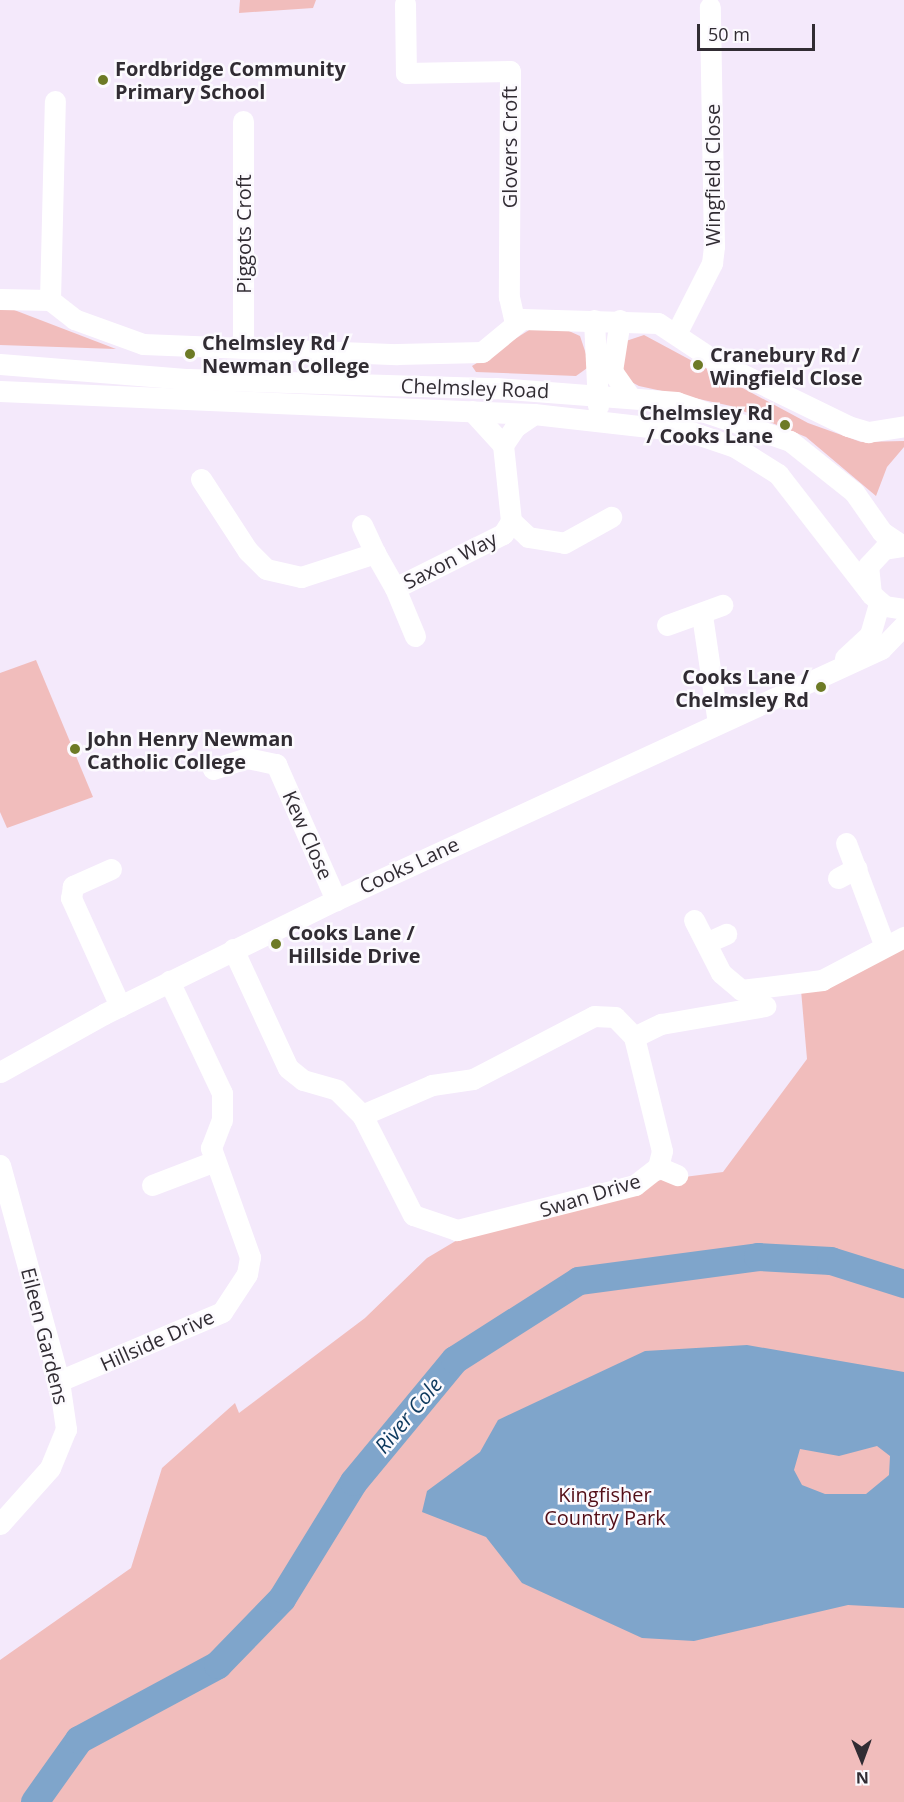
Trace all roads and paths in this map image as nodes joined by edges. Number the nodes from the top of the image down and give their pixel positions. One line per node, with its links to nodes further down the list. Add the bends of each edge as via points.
1 (405, 4): 9 (street, Glovers Croft, via 406,73 510,71 509,297)
2 (710, 7): 10 (street, Wingfield Close, via 714,246 712,263)
3 (55, 101): 6 (street)
4 (243, 121): 11 (street, Piggots Croft)
5 (0, 299): 6 (street)
6 (50, 300): 11 (street, via 74,319 143,344)
7 (594, 320): 8 (street); 9 (street); 14 (street)
8 (620, 320): 10 (street, via 658,322); 15 (street, via 612,371)
9 (514, 322): 11 (street, via 492,346 466,355)
10 (676, 334): 18 (street, via 717,362 848,426 868,432)
11 (243, 347)
12 (0, 364): 14 (street, Chelmsley Road, via 189,379)
13 (0, 391): 16 (street, Chelmsley Road)
14 (596, 394): 15 (street, Chelmsley Road); 19 (street, via 602,412 664,421)
15 (629, 395): 25 (street, Chelmsley Road, via 724,414 790,441 828,467 854,492 882,532)
16 (472, 411): 17 (street, Chelmsley Road); 20 (street)
17 (534, 414): 19 (street, Chelmsley Road); 20 (street, via 515,426)
18 (904, 426)
19 (673, 429): 28 (street, Chelmsley Road, via 735,447 778,474)
20 (503, 445): 23 (street, Saxon Way)
21 (201, 479): 26 (street, via 248,551 266,569 301,577)
22 (611, 517): 23 (street, Saxon Way, via 564,543 528,537)
23 (511, 521): 27 (street, Saxon Way, via 503,534)
24 (362, 525): 26 (street, Saxon Way)
25 (902, 546): 28 (street, Cooks Lane, via 880,551 868,566)
26 (375, 553): 27 (street, Saxon Way)
27 (395, 588): 34 (street)
28 (875, 598): 30 (street); 35 (street, Cooks Lane, via 870,635)
29 (722, 605): 31 (street)
30 (904, 609)
31 (702, 615): 32 (street); 36 (street)
32 (667, 625)
33 (904, 625): 35 (street, Cooks Lane, via 881,649)
34 (415, 636)
35 (826, 673): 36 (street, Cooks Lane)
36 (718, 723): 42 (street, Cooks Lane)
37 (213, 769): 42 (street, Kew Close, via 247,758 276,764)
38 (846, 843): 39 (street)
39 (857, 868): 41 (street); 45 (street)
40 (111, 869): 48 (street, via 73,886 71,898)
41 (838, 878)
42 (336, 900): 46 (street, Cooks Lane)
43 (694, 920): 45 (street, via 717,938 733,987 764,991 780,983 822,980)
44 (904, 938): 45 (street)
45 (884, 944)
46 (233, 949): 47 (street, Cooks Lane); 52 (street, Swan Drive, via 288,1068 303,1080 338,1090)
47 (169, 981): 48 (street, Cooks Lane); 53 (street, Hillside Drive, via 222,1093 222,1120 211,1148)
48 (120, 1006): 51 (street, Cooks Lane)
49 (765, 1006): 50 (street, via 661,1024)
50 (634, 1037): 52 (street, via 615,1017 594,1016 484,1074 432,1086); 52 (street, Swan Drive, via 662,1136 667,1171 634,1185 457,1230 412,1215)
51 (0, 1072)
52 (362, 1115)
53 (214, 1161): 55 (street); 56 (street, Hillside Drive, via 250,1257 236,1297 222,1312)
54 (0, 1165): 56 (street, Eileen Gardens)
55 (152, 1185)
56 (59, 1381): 57 (street, Eileen Gardens, via 66,1429 60,1450)
57 (0, 1523)

